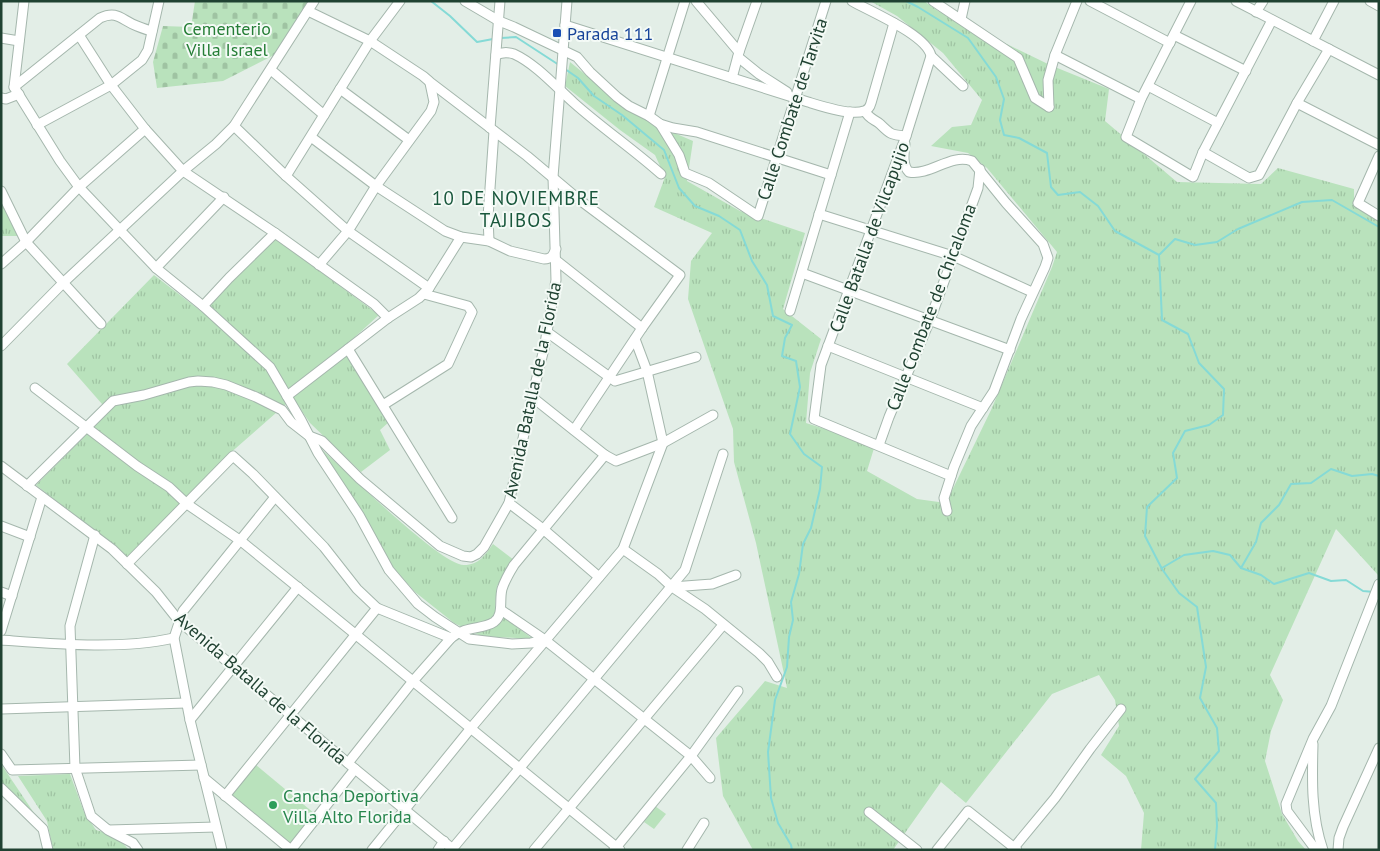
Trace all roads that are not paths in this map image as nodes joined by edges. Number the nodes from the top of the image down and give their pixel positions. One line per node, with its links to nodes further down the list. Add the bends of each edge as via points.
1 (24, 1): 35 (street)
2 (159, 1): 30 (street)
3 (314, 1): 23 (street)
4 (400, 1): 34 (street)
5 (465, 1): 27 (street)
6 (500, 1): 27 (street)
7 (567, 1): 29 (street, Avenida Batalla de la Florida)
8 (685, 1): 43 (street)
9 (696, 1): 39 (street)
10 (757, 1): 39 (street)
11 (826, 1): 55 (street, Calle Combate de Tarvita)
12 (852, 1): 28 (street)
13 (932, 1): 25 (street)
14 (965, 1): 25 (street)
15 (1077, 1): 41 (street)
16 (1090, 1): 33 (street)
17 (1191, 1): 33 (street)
18 (1236, 1): 24 (street)
19 (1264, 1): 24 (street)
20 (1334, 1): 36 (street)
21 (1370, 1): 22 (street)
22 (1379, 6)
23 (308, 11): 34 (street); 44 (street)
24 (1256, 12): 26 (street)
25 (961, 19): 41 (street, via 1018,58 1035,98 1050,107 1048,80)
26 (1272, 20): 36 (street); 45 (street)
27 (499, 21): 38 (street); 40 (street)
28 (894, 23): 42 (street, via 926,44); 59 (street, via 872,103)
29 (564, 25): 38 (street, Avenida Batalla de la Florida); 43 (street)
30 (152, 31): 31 (street, via 114,14 100,18); 49 (street, via 146,56)
31 (79, 35): 49 (street); 54 (street)
32 (1, 38): 35 (street)
33 (1172, 39): 45 (street); 51 (street)
34 (370, 40): 48 (street); 53 (street)
35 (19, 41): 54 (street)
36 (1313, 41): 37 (street)
37 (1329, 48): 46 (street); 58 (street)
38 (563, 49): 52 (street, Avenida Batalla de la Florida); 62 (street, via 577,57 629,106)
39 (739, 54): 47 (street); 55 (street, via 759,74)
40 (496, 55): 52 (street, via 505,52 515,55); 68 (street)
41 (1055, 55): 57 (street)
42 (931, 56): 50 (street); 69 (street, Calle Batalla de Vilcapujio)
43 (667, 57): 47 (street); 62 (street)
44 (271, 70): 61 (street); 66 (street)
45 (1246, 71): 63 (street)
46 (1379, 75)
47 (732, 78): 55 (street)
48 (430, 82): 68 (street); 71 (street, via 434,102 431,111)
49 (112, 85): 65 (street); 67 (street)
50 (963, 86)
51 (1148, 86): 57 (street); 63 (street)
52 (560, 88): 78 (street); 81 (street, Avenida Batalla de la Florida)
53 (340, 89): 61 (street); 71 (street)
54 (16, 90): 56 (street, via 6,99); 65 (street)
55 (795, 97): 60 (street); 75 (street, Calle Combate de Tarvita)
56 (1, 98)
57 (1141, 99): 73 (street, via 1126,137 1193,177)
58 (1297, 103): 72 (street); 73 (street, via 1259,175 1249,178)
59 (865, 111): 60 (street); 69 (street, via 889,133)
60 (850, 112): 79 (street)
61 (324, 115): 70 (street)
62 (648, 116): 64 (street)
63 (1218, 123): 73 (street)
64 (660, 124): 75 (street, via 697,132); 75 (street, Calle Combate de Tarvita, via 679,155 685,173 709,183 758,216)
65 (37, 125): 83 (street)
66 (234, 126): 77 (street); 80 (street)
67 (145, 129): 77 (street); 83 (street)
68 (492, 130): 81 (street); 93 (street)
69 (906, 136): 76 (street, via 904,162 909,172 960,159 972,161); 88 (street, Calle Batalla de Vilcapujio)
70 (310, 137): 80 (street); 82 (street)
71 (409, 140): 82 (street)
72 (1379, 146)
73 (1203, 152)
74 (1379, 156): 87 (street, via 1358,203)
75 (776, 158): 79 (street)
76 (980, 169): 96 (street, Calle Combate de Chicaloma, via 978,188); 105 (street, via 1046,251 1045,267)
77 (183, 171): 85 (street); 89 (street)
78 (661, 174)
79 (831, 174): 86 (street)
80 (286, 176): 90 (street)
81 (553, 177): 95 (street, Avenida Batalla de la Florida); 111 (street, via 680,275)
82 (376, 186): 90 (street); 92 (street, via 445,231)
83 (79, 187): 89 (street); 94 (street)
84 (1, 191): 94 (street)
85 (224, 197): 91 (street); 100 (street)
86 (820, 214): 88 (street); 101 (street)
87 (1379, 216)
88 (872, 230): 96 (street); 103 (street, Calle Batalla de Vilcapujio)
89 (120, 231): 100 (street); 102 (street)
90 (348, 231): 99 (street); 104 (street)
91 (275, 233): 99 (street); 106 (street)
92 (461, 237): 93 (street); 104 (street)
93 (489, 241): 95 (street, via 510,251 544,259 553,256)
94 (26, 242): 98 (street); 102 (street)
95 (556, 249): 97 (street, Avenida Batalla de la Florida)
96 (953, 256): 105 (street); 109 (street, Calle Combate de Chicaloma)
97 (557, 262): 111 (street); 112 (street, Avenida Batalla de la Florida)
98 (1, 264)
99 (319, 265): 108 (street, via 374,304)
100 (156, 268): 106 (street)
101 (802, 273): 103 (street); 107 (street)
102 (64, 282): 110 (street); 114 (street)
103 (849, 290): 109 (street); 115 (street, Calle Batalla de Vilcapujio)
104 (426, 291): 108 (street); 125 (street, via 468,306 472,312 448,364)
105 (1032, 292): 117 (street)
106 (203, 306): 123 (street, via 270,367)
107 (790, 311)
108 (388, 318): 116 (street)
109 (930, 320): 117 (street); 120 (street, Calle Combate de Chicaloma)
110 (101, 324)
111 (642, 328): 113 (street)
112 (547, 332): 121 (street); 124 (street, Avenida Batalla de la Florida)
113 (635, 339): 119 (street); 121 (street)
114 (1, 346)
115 (828, 346): 120 (street); 132 (street, Calle Batalla de Vilcapujio, via 821,365 814,419)
116 (348, 349): 123 (street); 125 (street)
117 (1010, 350): 126 (street, via 994,391)
118 (696, 357): 119 (street)
119 (648, 371): 121 (street, via 615,381); 131 (street)
120 (905, 377): 126 (street); 132 (street, Calle Combate de Chicaloma)
121 (610, 378): 129 (street)
122 (35, 388): 128 (street)
123 (287, 396): 130 (street)
124 (532, 397): 129 (street); 140 (street, Avenida Batalla de la Florida)
125 (383, 405): 143 (street)
126 (983, 408): 136 (street)
127 (714, 414): 131 (street)
128 (87, 427): 130 (street, Avenida Batalla de la Florida, via 113,401 198,381 226,385 274,405); 137 (street); 141 (street)
129 (574, 430): 134 (street)
130 (309, 436): 140 (street, Avenida Batalla de la Florida, via 322,441 360,479 440,546 463,556 471,557 484,547); 164 (street, via 389,570 418,604)
131 (662, 443): 134 (street, via 616,461); 149 (street)
132 (879, 445): 136 (street)
133 (723, 454): 155 (street, via 685,570)
134 (605, 455): 145 (street)
135 (1, 466): 137 (street, Avenida Batalla de la Florida)
136 (951, 476): 142 (street, via 944,498)
137 (27, 486): 138 (street, Avenida Batalla de la Florida)
138 (42, 497): 146 (street, Avenida Batalla de la Florida); 147 (street)
139 (275, 497): 141 (street, via 233,456); 148 (street); 158 (street)
140 (509, 503): 145 (street)
141 (187, 504): 148 (street); 150 (street)
142 (947, 511)
143 (452, 518)
144 (1, 526): 147 (street)
145 (544, 528): 152 (street); 159 (street, via 506,578)
146 (95, 534): 150 (street, Avenida Batalla de la Florida); 168 (street, via 70,626)
147 (30, 537): 157 (street)
148 (241, 541): 154 (street); 160 (street, via 183,611)
149 (623, 549): 152 (street); 155 (street)
150 (127, 564): 160 (street, Avenida Batalla de la Florida, via 156,592)
151 (736, 576): 155 (street, via 712,584)
152 (599, 577): 167 (street)
153 (1379, 584): 182 (street, via 1331,706)
154 (298, 587): 163 (street); 169 (street)
155 (672, 587): 161 (street); 171 (street)
156 (1, 592): 157 (street)
157 (12, 596): 162 (street)
158 (377, 608): 163 (street); 164 (street)
159 (501, 610): 164 (street, via 496,621); 167 (street)
160 (179, 621): 165 (street); 169 (street, Avenida Batalla de la Florida)
161 (723, 624): 170 (street, via 759,653); 179 (street)
162 (1, 631)
163 (356, 634): 172 (street); 178 (street)
164 (454, 635): 167 (street, via 469,640 512,644); 172 (street)
165 (174, 638): 168 (street, via 159,642); 174 (street)
166 (1, 640): 168 (street)
167 (545, 640): 171 (street); 181 (street)
168 (70, 645): 175 (street)
169 (233, 666): 178 (street, Avenida Batalla de la Florida); 180 (street)
170 (777, 677)
171 (594, 679): 179 (street); 189 (street)
172 (413, 681): 181 (street); 187 (street)
173 (738, 691): 185 (street)
174 (186, 703): 175 (street); 180 (street)
175 (72, 707): 176 (street); 188 (street)
176 (1, 709)
177 (1121, 709): 204 (street, via 1110,716 1055,798)
178 (290, 714): 187 (street, Avenida Batalla de la Florida); 193 (street)
179 (642, 719): 185 (street); 194 (street)
180 (190, 720): 186 (street)
181 (471, 728): 189 (street); 195 (street)
182 (1313, 739): 215 (street, via 1286,804 1287,811); 216 (street, via 1314,812)
183 (1379, 748): 217 (street, via 1343,827)
184 (1, 754): 188 (street, via 12,770)
185 (691, 756): 191 (street); 203 (street)
186 (201, 765): 188 (street); 190 (street)
187 (351, 766): 195 (street, Avenida Batalla de la Florida); 200 (street, via 291,850)
188 (75, 768): 199 (street, via 91,816)
189 (520, 768): 194 (street); 202 (street)
190 (204, 778): 193 (street); 198 (street)
191 (710, 778)
192 (1, 788): 205 (street, via 43,829)
193 (225, 796): 200 (street)
194 (569, 808): 203 (street); 211 (street)
195 (405, 810): 201 (street, Avenida Batalla de la Florida); 209 (street)
196 (869, 812): 213 (street)
197 (704, 823): 212 (street)
198 (216, 827): 199 (street); 207 (street)
199 (108, 830): 206 (street, via 133,843)
200 (282, 842): 208 (street)
201 (444, 842): 202 (street, Avenida Batalla de la Florida); 210 (street)
202 (453, 849)
203 (617, 849)
204 (1015, 849): 214 (street, via 968,811)
205 (48, 850)
206 (138, 850)
207 (222, 850)
208 (275, 850)
209 (372, 850)
210 (438, 850)
211 (534, 850)
212 (687, 850)
213 (917, 850)
214 (937, 850)
215 (1316, 850)
216 (1323, 850)
217 (1338, 850)

